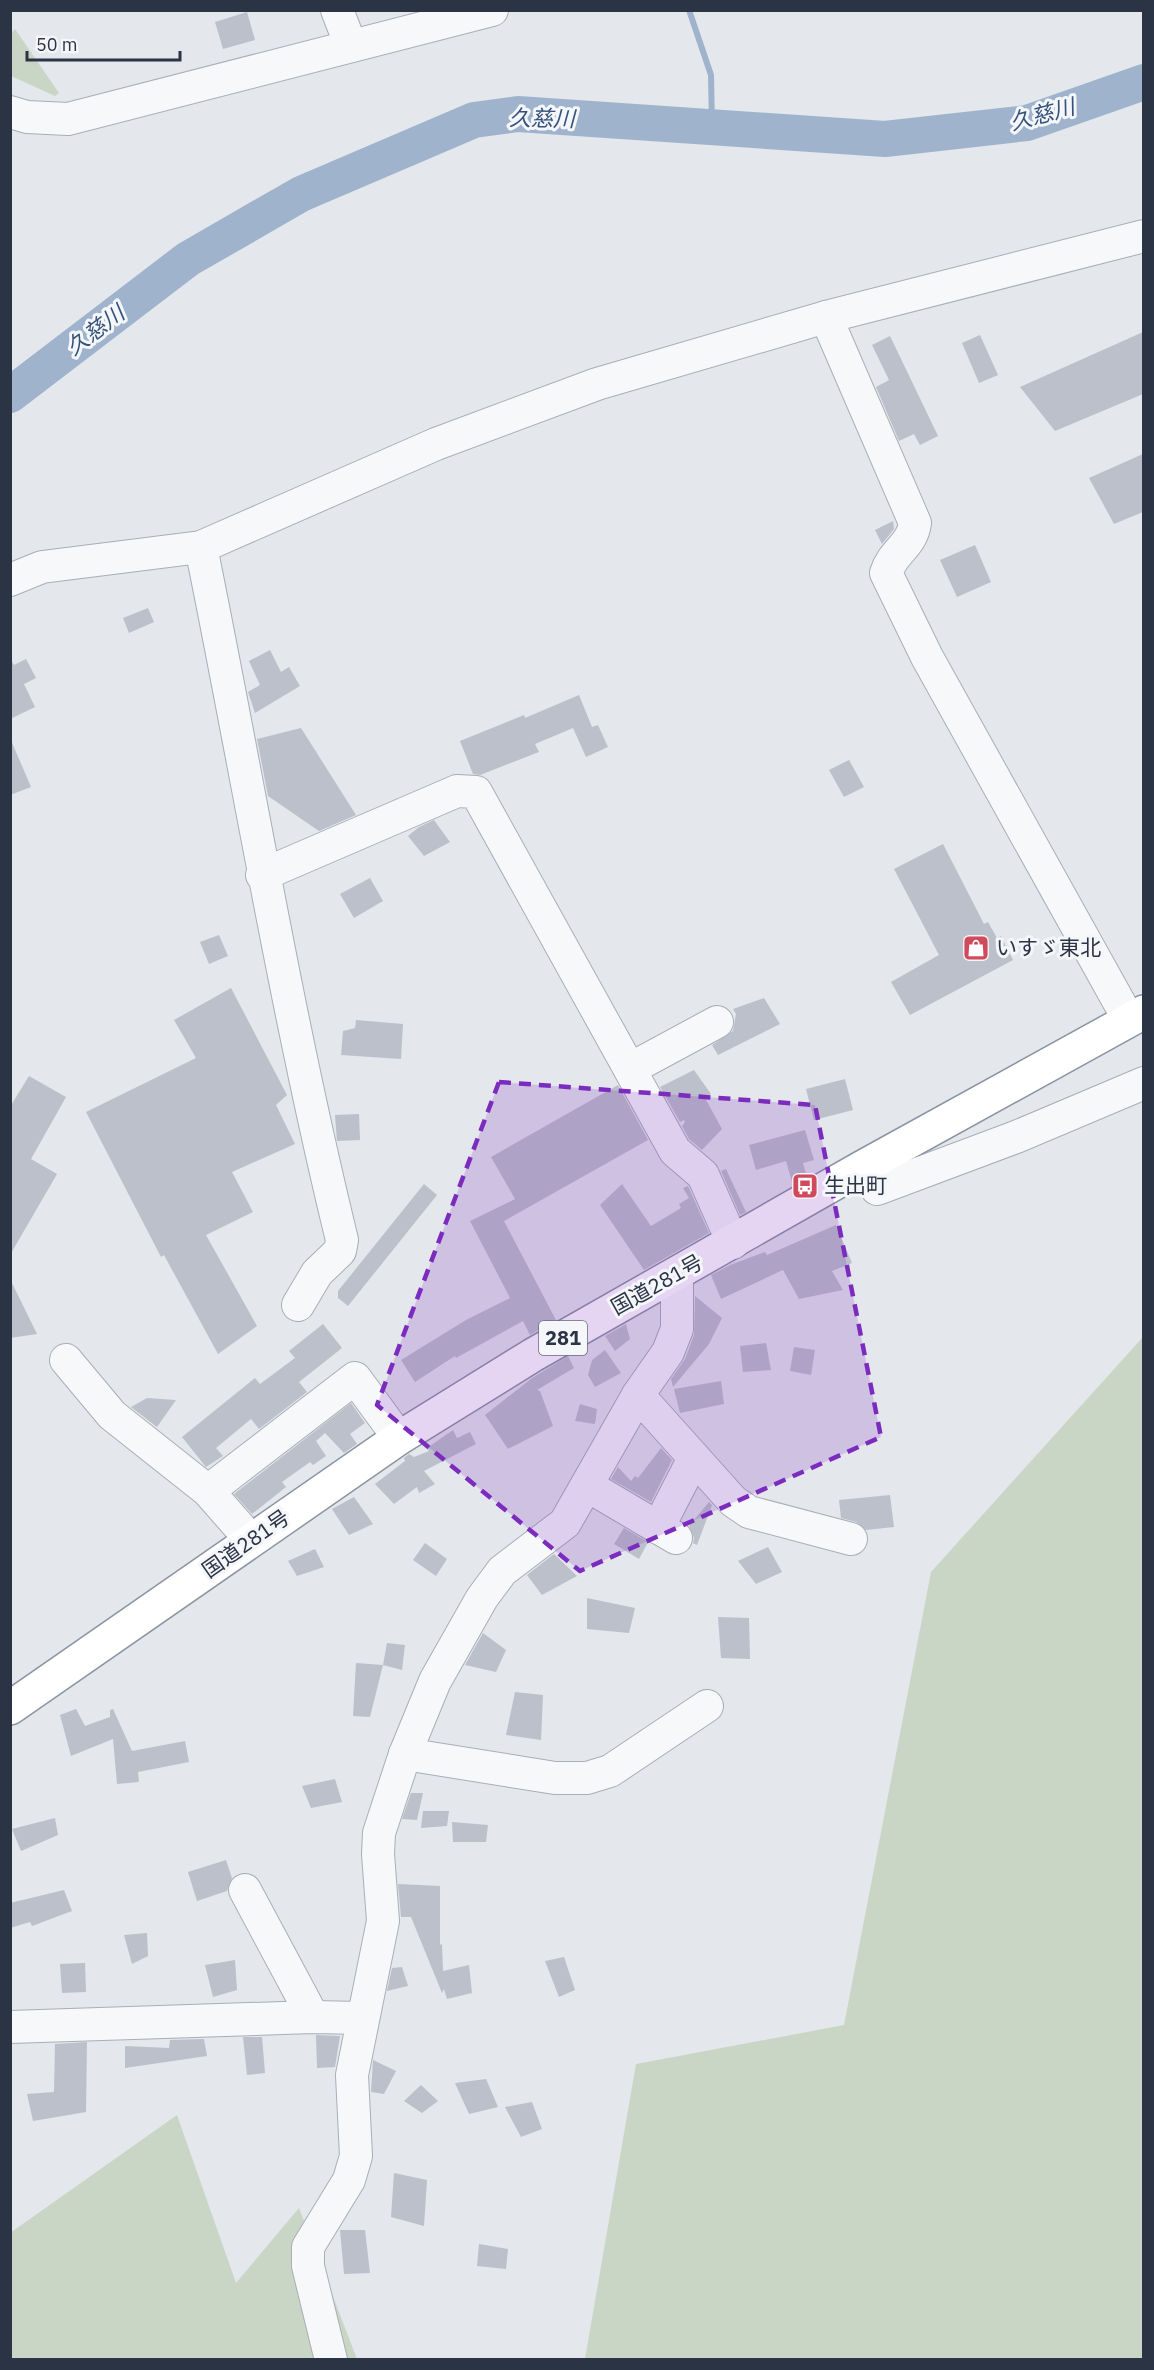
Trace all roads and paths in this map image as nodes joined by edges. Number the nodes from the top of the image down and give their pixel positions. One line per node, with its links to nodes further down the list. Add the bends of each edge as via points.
1 (337, 10): 3 (street)
2 (492, 10): 3 (street)
3 (351, 46): 4 (street, via 68,119)
4 (10, 112)
5 (1143, 236): 6 (street)
6 (826, 317): 7 (street, via 629,374 523,411 425,449); 10 (street, via 915,523 914,536 890,562 886,573 930,662)
7 (201, 547): 8 (street, via 42,567); 9 (street, via 238,726)
8 (10, 580)
9 (262, 875): 12 (street, via 457,791 476,792); 17 (street, via 342,1240 340,1251 317,1273)
10 (1136, 1016): 14 (highway, 国道281号 / 281)
11 (717, 1022): 12 (street)
12 (630, 1069): 15 (street, via 679,1154 703,1176)
13 (1143, 1083): 14 (street, via 1016,1137 877,1189)
14 (863, 1167): 15 (highway, 国道281号 / 281)
15 (733, 1243): 16 (highway, 国道281号 / 281)
16 (677, 1274): 19 (street, via 677,1329 668,1352); 20 (highway, 国道281号 / 281, via 533,1355)
17 (298, 1305)
18 (66, 1360): 23 (street, via 112,1415)
19 (638, 1395): 21 (street); 22 (street)
20 (399, 1438): 23 (street, via 355,1378); 25 (highway, 国道281号 / 281)
21 (694, 1458): 22 (street, via 667,1533); 24 (street, via 733,1501 749,1512)
22 (588, 1486): 28 (street, via 565,1523 502,1571 482,1598 435,1681)
23 (208, 1491): 25 (street)
24 (851, 1539)
25 (251, 1540): 27 (highway, 国道281号 / 281)
26 (707, 1706): 28 (street, via 610,1771 587,1778 555,1778)
27 (10, 1708)
28 (405, 1754): 31 (street, via 379,1833 383,1921)
29 (245, 1890): 30 (street)
30 (313, 2017): 31 (street); 32 (street)
31 (361, 2018): 33 (street, via 352,2075 356,2156 349,2180 308,2247 308,2266)
32 (10, 2027)
33 (331, 2360)

